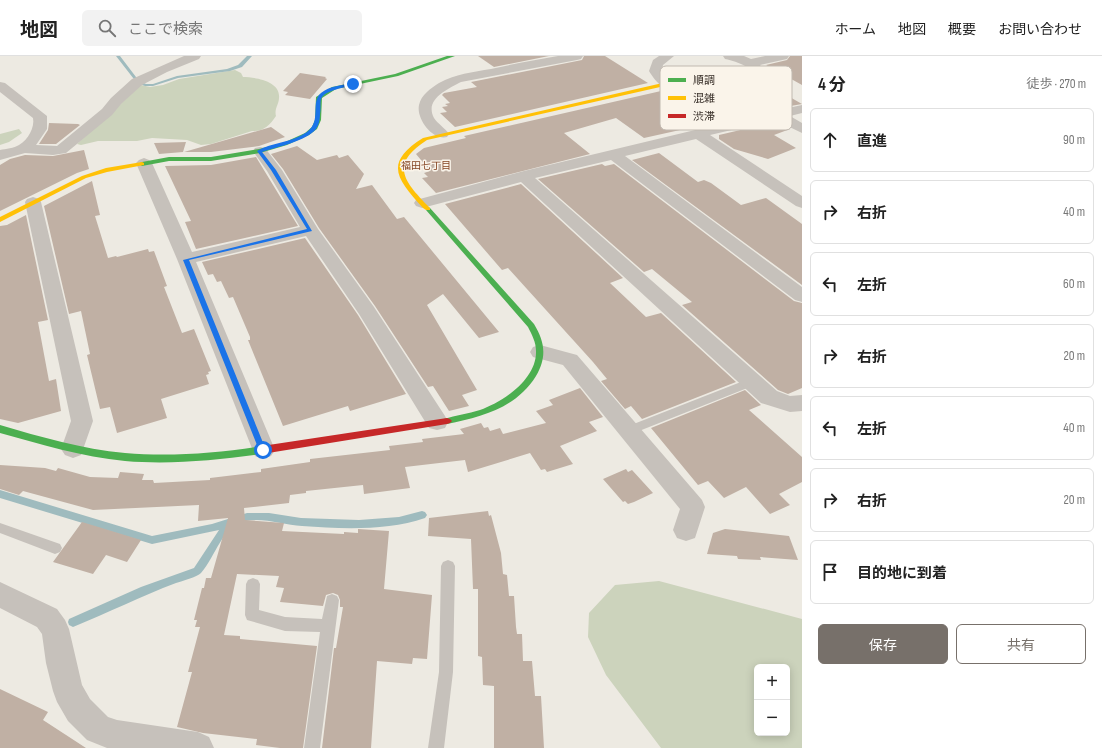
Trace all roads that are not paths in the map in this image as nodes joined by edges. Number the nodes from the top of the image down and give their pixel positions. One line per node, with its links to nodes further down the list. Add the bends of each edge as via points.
1 (196, 56): 19 (street, via 136,82 107,112 61,150)
2 (452, 56): 20 (street, via 396,75 334,88 319,98 315,128 300,137)
3 (577, 56): 17 (street, via 457,79 440,86 429,97 425,109 428,118)
4 (668, 56): 9 (street, via 657,63 655,71)
5 (729, 56): 7 (street)
6 (784, 56): 7 (street)
7 (750, 63): 8 (street)
8 (754, 66)
9 (660, 76)
10 (0, 86): 19 (street, via 40,116 42,123 39,130)
11 (660, 86): 17 (street)
12 (802, 109): 13 (street)
13 (792, 112)
14 (792, 123): 15 (street)
15 (802, 129)
16 (715, 130): 18 (street)
17 (442, 134): 26 (street, via 424,138 416,144 405,155 400,167 401,176)
18 (698, 134): 21 (street); 27 (street)
19 (25, 148): 22 (street)
20 (260, 151): 23 (street, via 211,160 169,159); 29 (street)
21 (613, 154): 24 (street); 31 (street)
22 (0, 155)
23 (144, 163): 25 (street, via 84,177); 30 (street)
24 (524, 176): 26 (street); 33 (street)
25 (33, 202): 28 (street); 38 (street, via 82,421)
26 (422, 203): 32 (street, via 531,326)
27 (802, 203)
28 (0, 220)
29 (310, 230): 30 (street); 35 (street, via 367,310)
30 (186, 260): 39 (street)
31 (802, 296)
32 (540, 352): 35 (street, via 530,378 520,392 503,404 484,412); 37 (street, via 570,360)
33 (751, 382): 34 (street, via 769,397 790,404); 37 (lane)
34 (802, 403)
35 (437, 422): 39 (street)
36 (0, 429): 38 (street)
37 (630, 430): 41 (street, via 693,507)
38 (73, 449): 39 (street, via 142,458 211,457)
39 (263, 450)
40 (0, 528): 42 (lane)
41 (686, 530)
42 (55, 548)
43 (448, 566): 50 (lane, via 446,672)
44 (253, 584): 47 (lane, via 252,616 285,624)
45 (0, 594): 48 (street, via 48,618 55,628 60,663 68,691 79,710 98,729 117,736)
46 (332, 600): 47 (lane)
47 (328, 626): 49 (lane)
48 (198, 748)
49 (312, 748)
50 (436, 748)

